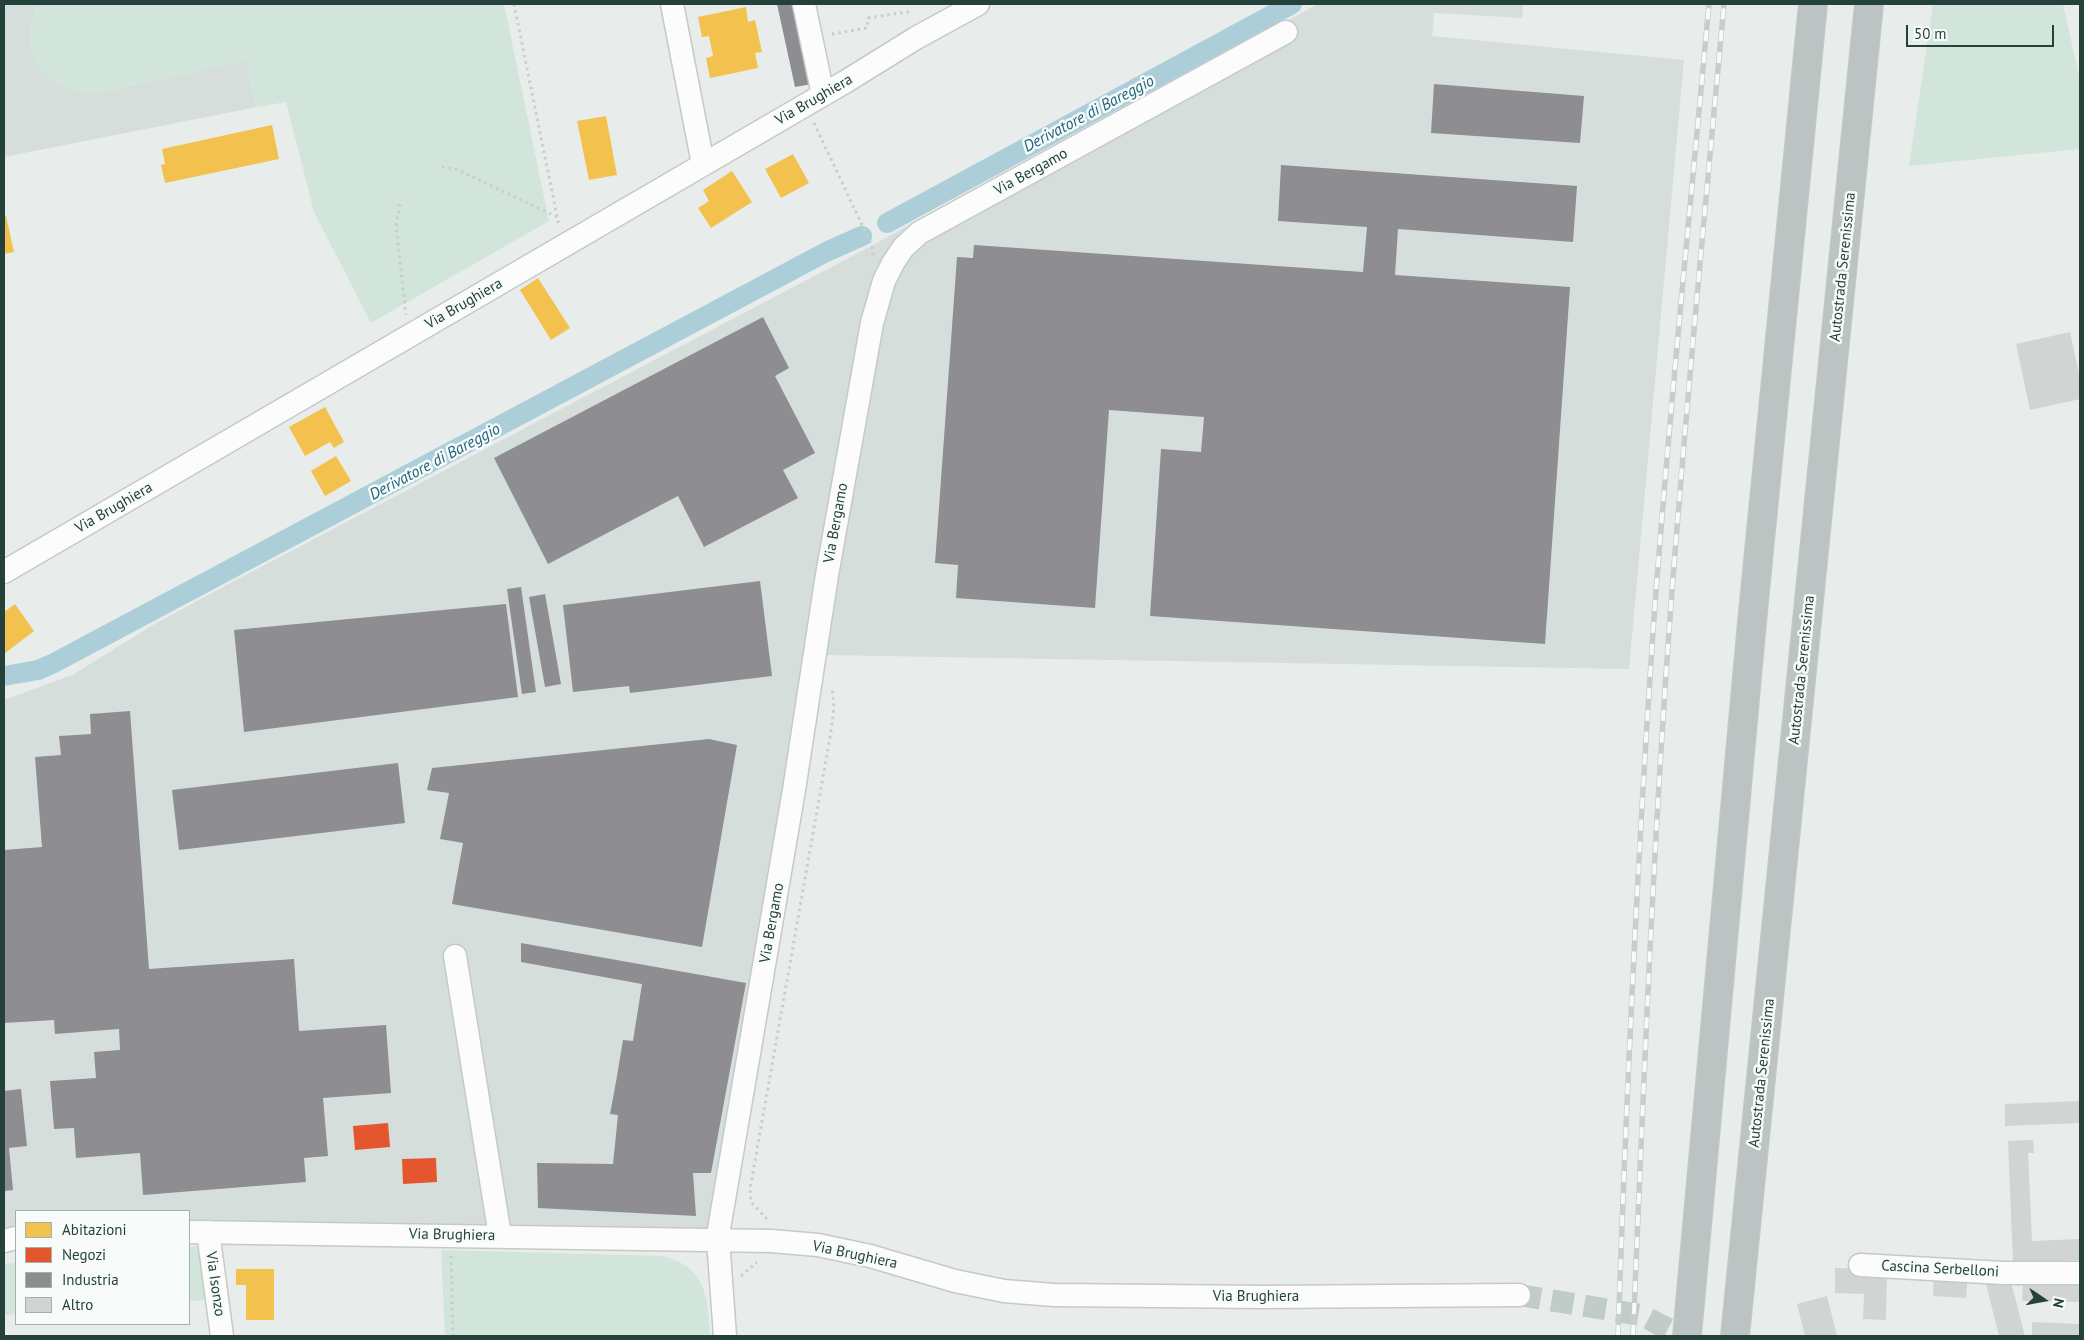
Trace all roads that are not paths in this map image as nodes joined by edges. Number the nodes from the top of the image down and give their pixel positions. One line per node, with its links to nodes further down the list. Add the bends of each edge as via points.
1 (672, 4): 8 (street)
2 (804, 4): 7 (street)
3 (978, 4): 7 (street, Via Brughiera)
4 (1813, 4): 19 (highway, via 1752,622)
5 (1870, 4): 20 (highway, Autostrada Serenissima)
6 (1286, 32): 13 (street, Via Bergamo, via 919,233 903,248 884,281 872,323 827,576)
7 (823, 95): 8 (street, Via Brughiera)
8 (704, 164): 9 (street, Via Brughiera)
9 (4, 572)
10 (454, 956): 12 (street)
11 (198, 1232): 12 (street, Via Brughiera); 17 (street, Via Isonzo)
12 (500, 1236): 13 (street, Via Brughiera)
13 (718, 1239): 16 (street, Via Brughiera, via 818,1245 1004,1291 1054,1295); 18 (street, Via Bergamo)
14 (1860, 1265): 15 (street, Cascina Serbelloni, via 2003,1273)
15 (2080, 1273)
16 (1519, 1295)
17 (222, 1336)
18 (725, 1336)
19 (1687, 1336)
20 (1735, 1336)

